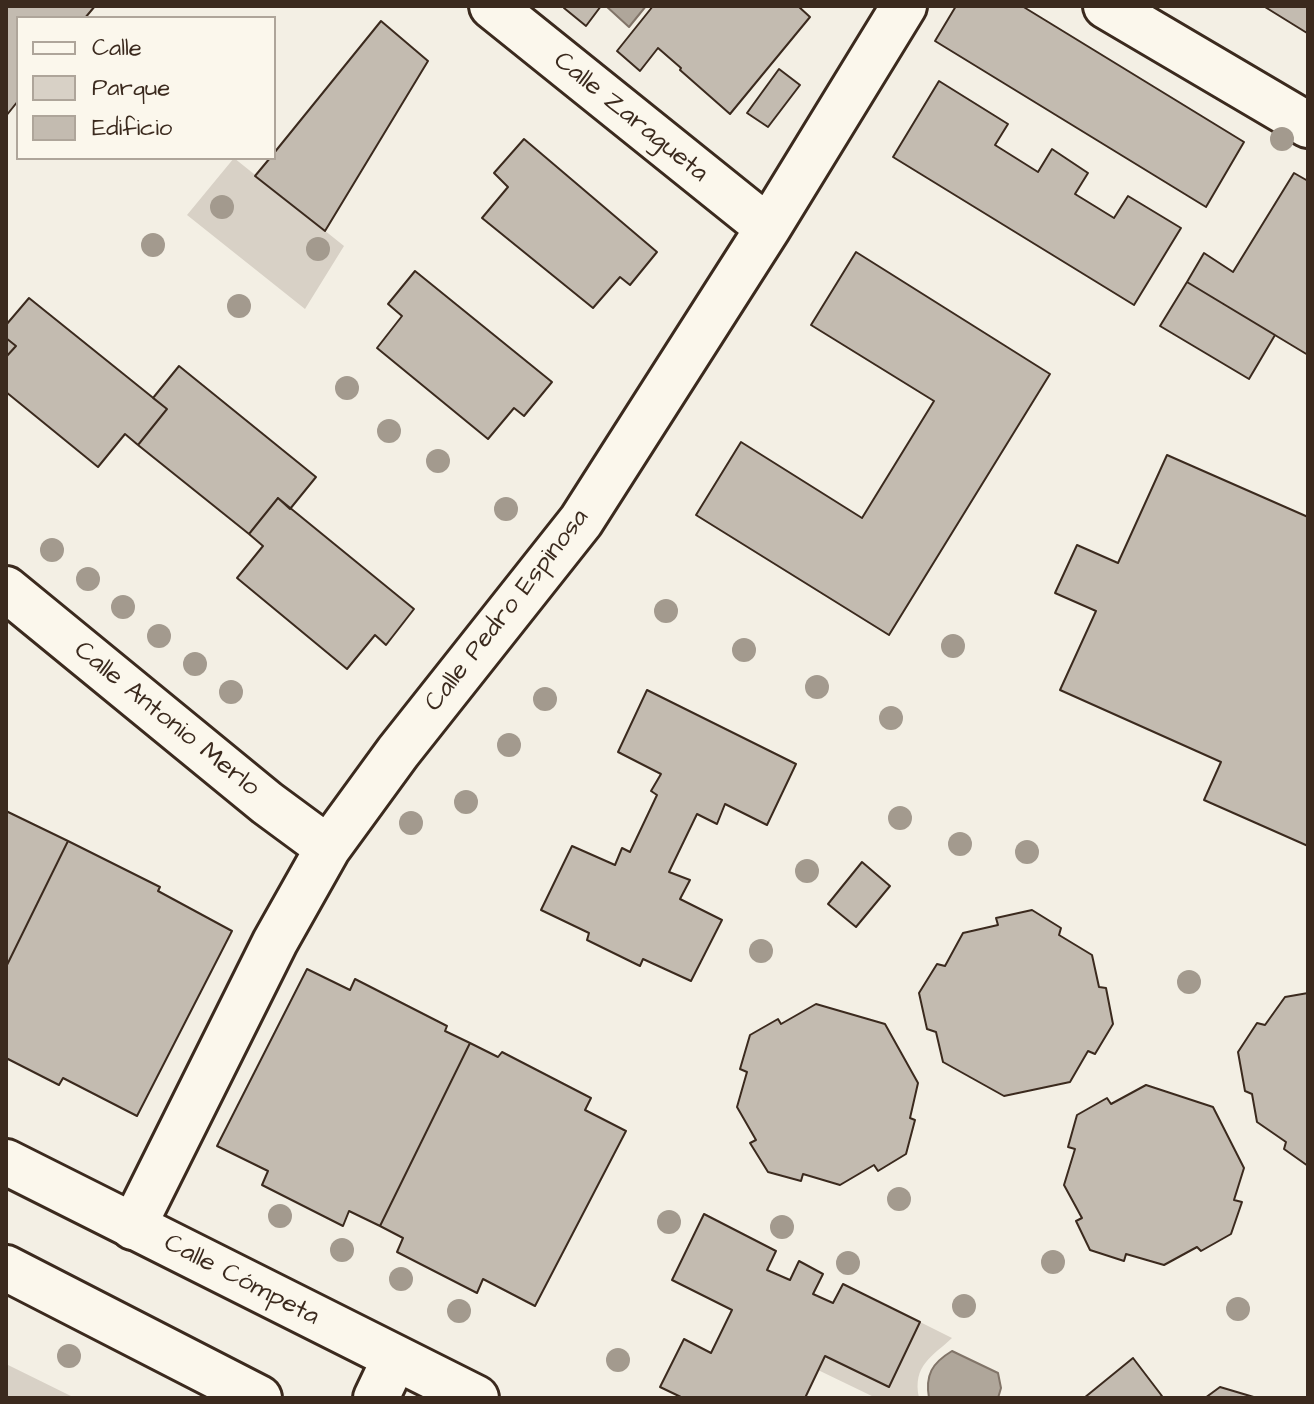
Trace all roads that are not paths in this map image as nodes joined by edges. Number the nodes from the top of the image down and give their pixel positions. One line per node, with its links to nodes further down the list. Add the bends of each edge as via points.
1 (492, 6): 5 (street, Calle Zaragueta)
2 (904, 6): 5 (street, Calle Pedro Espinosa)
3 (1106, 6): 4 (street)
4 (1308, 125)
5 (768, 228): 7 (street, Calle Pedro Espinosa, via 581,521)
6 (6, 589): 7 (street, Calle Antonio Merlo)
7 (328, 848): 9 (street, Calle Pedro Espinosa, via 275,942)
8 (6, 1162): 9 (street, Calle Cómpeta)
9 (133, 1227): 11 (street, Calle Cómpeta)
10 (6, 1268): 12 (street)
11 (395, 1358): 13 (street); 14 (street, Calle Cómpeta)
12 (259, 1398)
13 (376, 1398)
14 (476, 1398)

